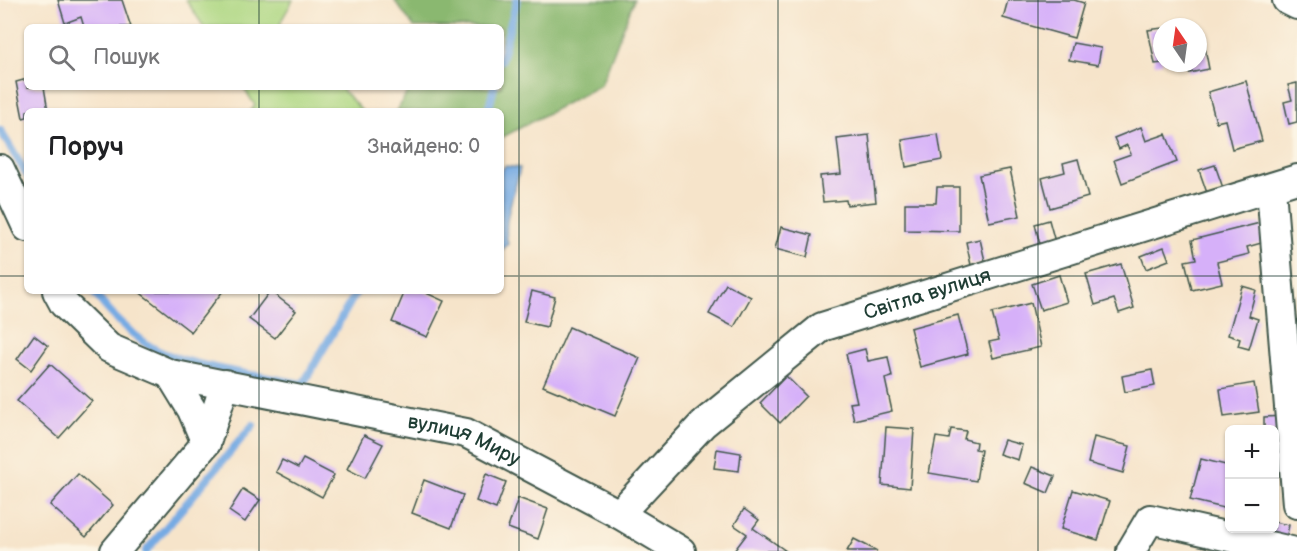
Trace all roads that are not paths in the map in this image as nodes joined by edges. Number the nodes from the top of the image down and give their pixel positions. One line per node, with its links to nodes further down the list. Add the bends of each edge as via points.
1 (1287, 0): 2 (street)
2 (1297, 5)
3 (0, 169): 5 (street)
4 (1284, 184): 10 (street); 11 (street, Світла вулиця, via 822,327 703,424)
5 (24, 221)
6 (59, 294): 7 (street, вулиця Миру, via 109,348)
7 (170, 374): 8 (street, вулиця Миру); 9 (street)
8 (225, 384): 9 (street); 11 (street, вулиця Миру, via 466,433)
9 (206, 443): 12 (street)
10 (1297, 504)
11 (619, 514): 13 (street, вулиця Миру)
12 (115, 551)
13 (681, 551)
14 (1131, 551): 15 (street, via 1150,519)
15 (1291, 551)

